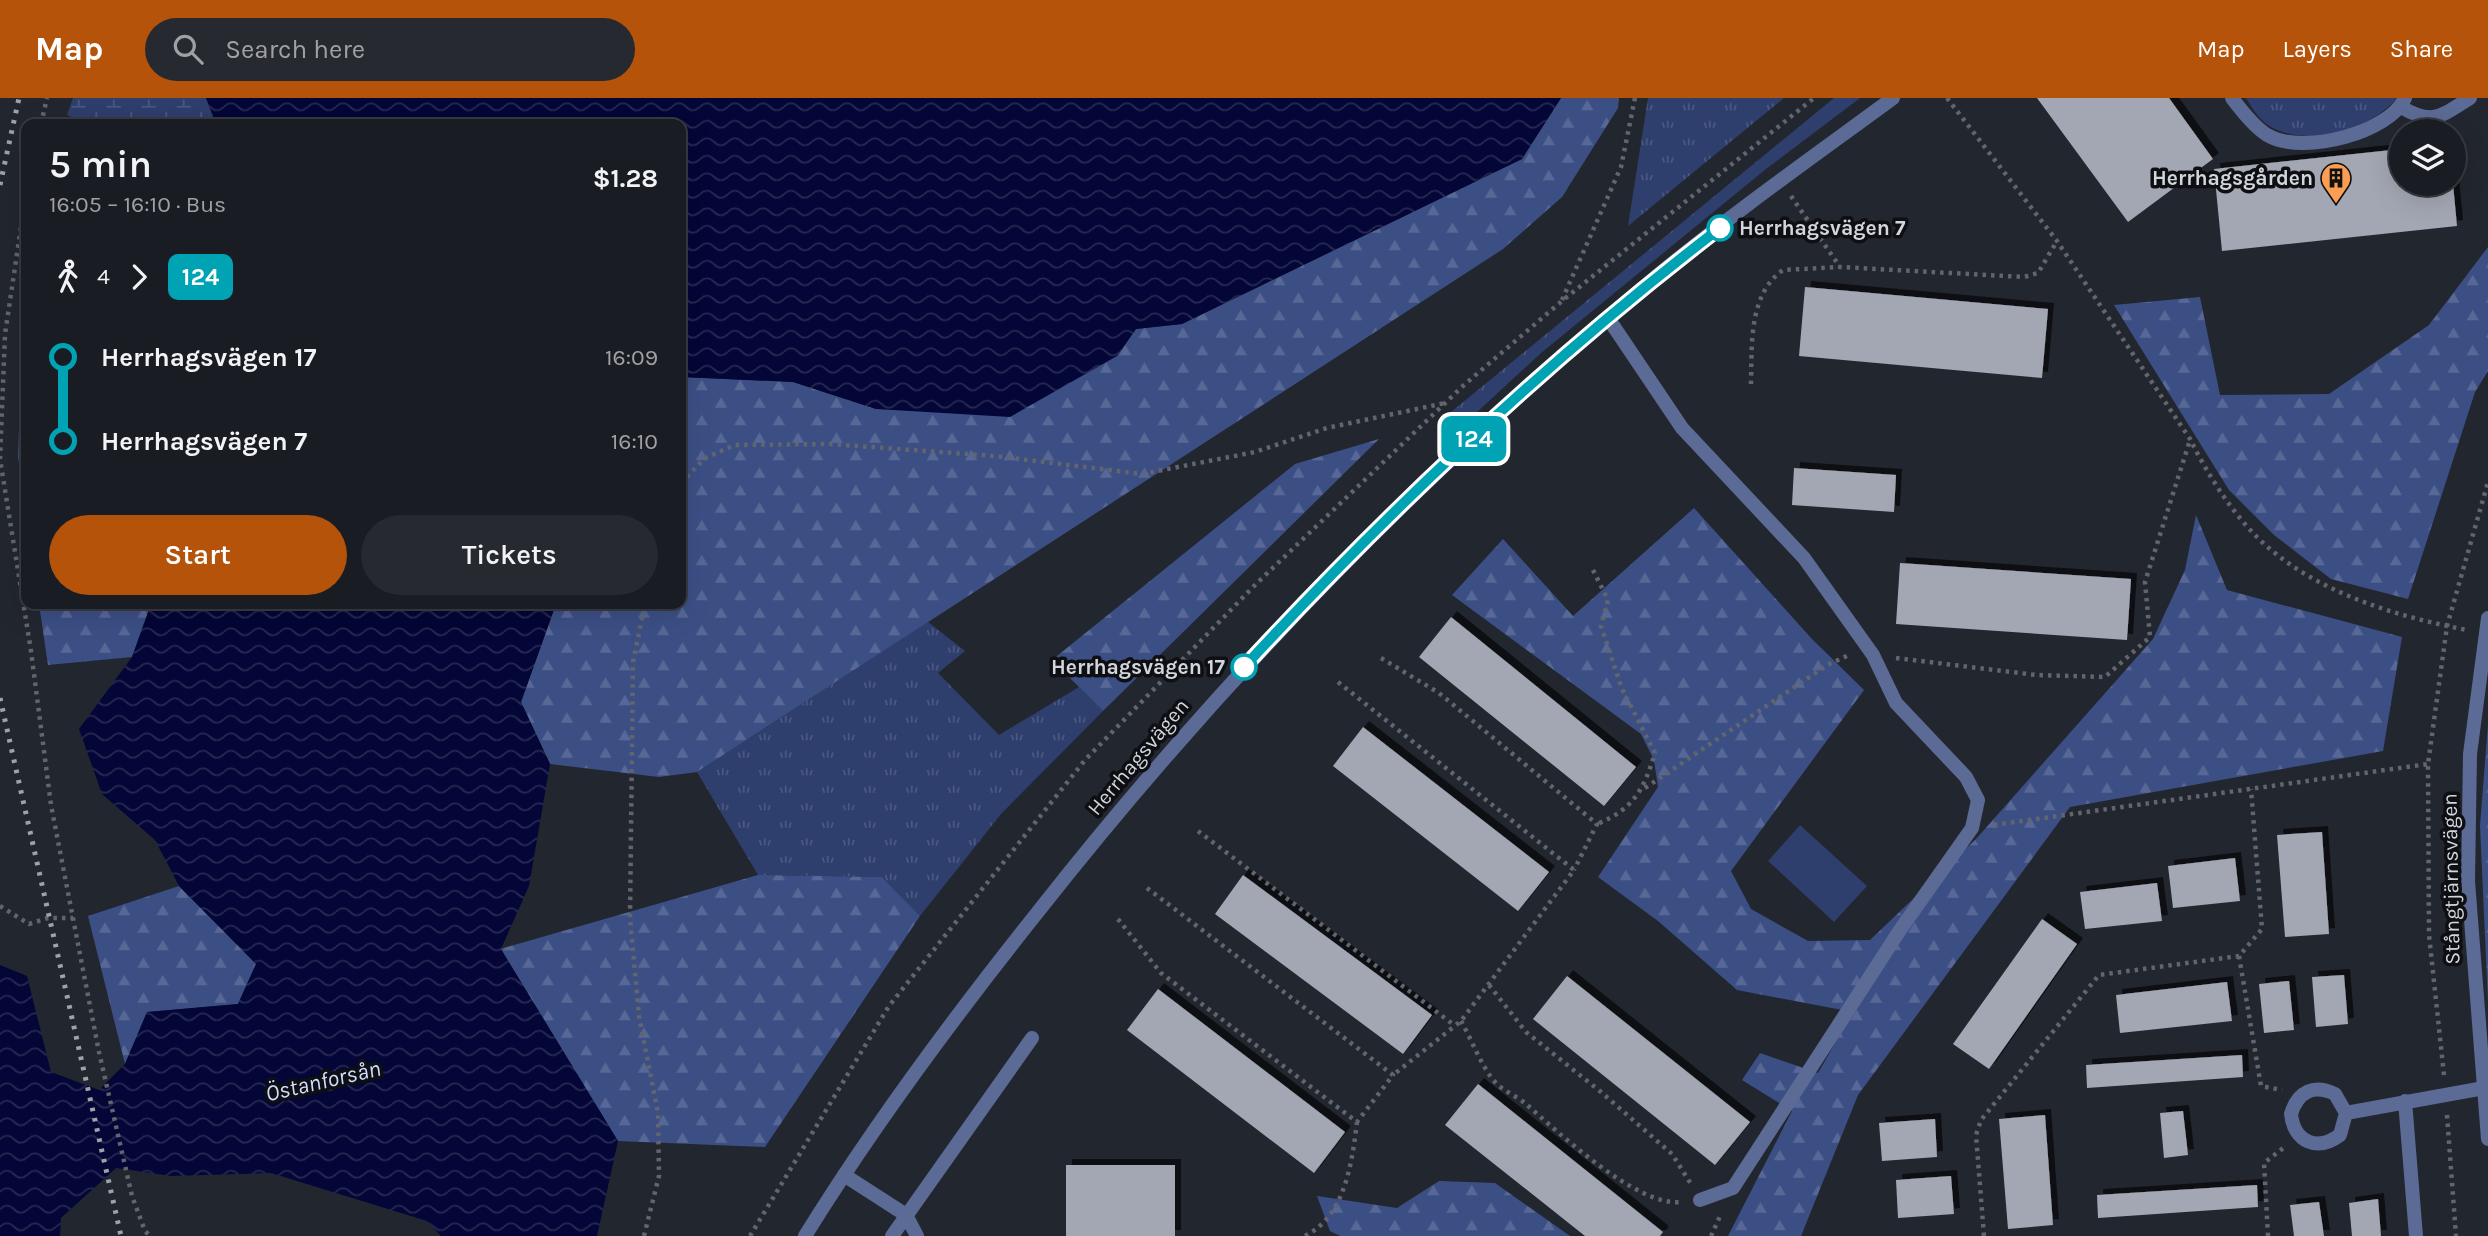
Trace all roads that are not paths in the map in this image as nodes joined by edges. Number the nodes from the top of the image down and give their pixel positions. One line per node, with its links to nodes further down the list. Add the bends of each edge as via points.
1 (1893, 98): 5 (street, Herrhagsvägen)
2 (2232, 98): 4 (street, via 2270,137 2301,144 2367,130)
3 (2470, 98): 4 (street, via 2438,118 2420,118)
4 (2403, 102)
5 (1608, 318): 12 (street, Herrhagsvägen, via 1343,562 1244,667 1089,847 996,964); 13 (street, via 1682,428 1804,558 1873,655 1896,703 1966,777 1978,800 1972,828 1900,930 1733,1188)
6 (2488, 618): 8 (street, Stångtjärnsvägen, via 2470,754 2468,881)
7 (1032, 1038): 14 (street)
8 (2484, 1088): 9 (street); 11 (street, Stångtjärnsvägen)
9 (2405, 1101): 10 (street); 18 (street)
10 (2346, 1113): 10 (street, via 2335,1094 2313,1089 2302,1094 2291,1114 2298,1135 2319,1144 2340,1135)
11 (2488, 1139)
12 (844, 1175): 14 (street); 15 (street, Herrhagsvägen)
13 (1700, 1199)
14 (906, 1215): 16 (street); 17 (street)
15 (805, 1236)
16 (892, 1236)
17 (917, 1236)
18 (2416, 1236)

